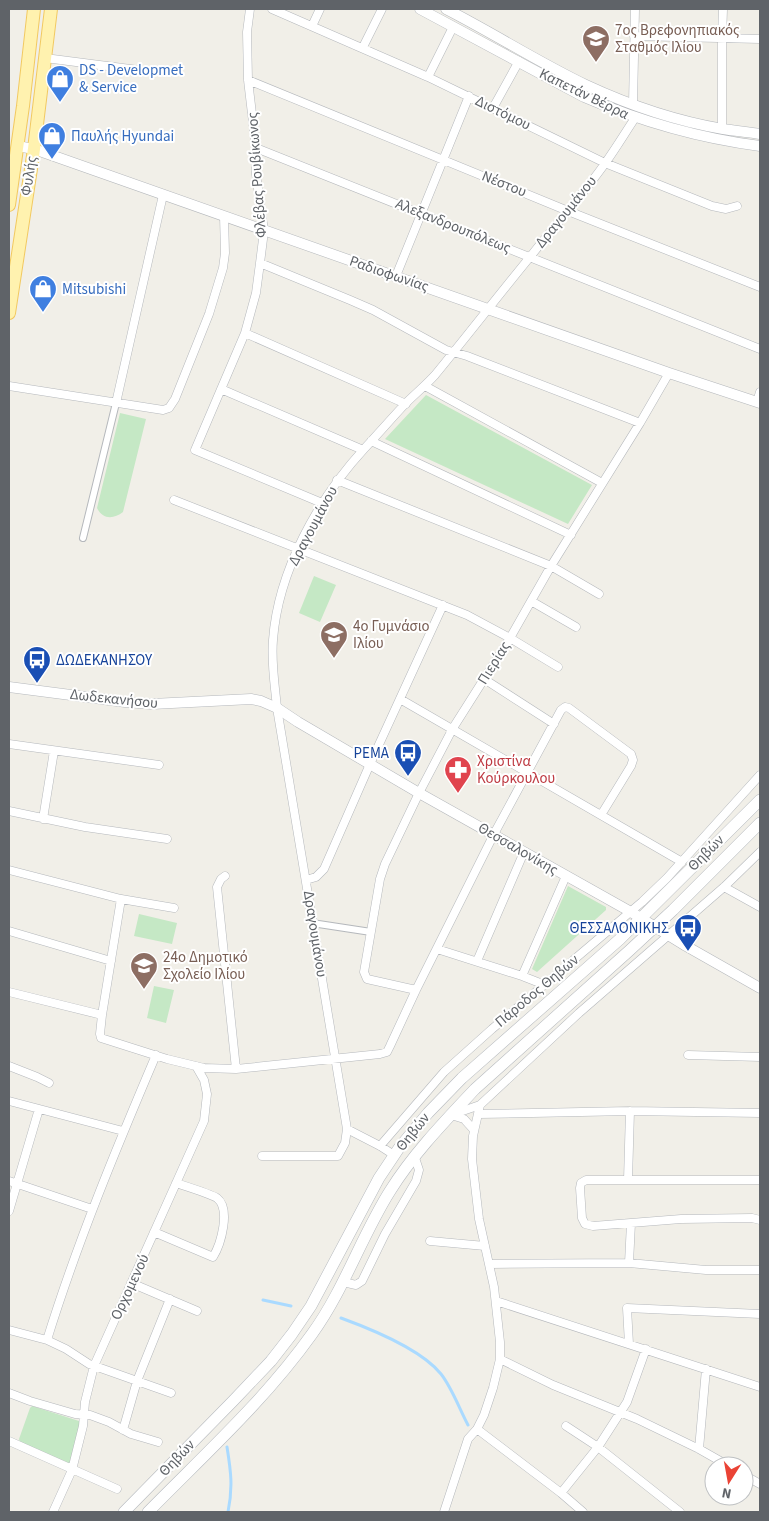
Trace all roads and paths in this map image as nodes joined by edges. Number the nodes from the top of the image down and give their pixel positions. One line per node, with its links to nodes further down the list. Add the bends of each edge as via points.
1 (34, 9): 28 (main road, Φυλής)
2 (51, 9): 17 (main road, Φυλής)
3 (250, 9): 21 (street, Φλέβας Ρουβίκωνος)
4 (272, 9): 11 (street, Διστόμου)
5 (320, 9): 11 (street)
6 (382, 9): 16 (street)
7 (420, 9): 12 (street, Καπετάν Βέρρα)
8 (446, 9): 23 (street, Καπετάν Βέρρα, via 585,84)
9 (635, 9): 13 (street)
10 (723, 9): 14 (street)
11 (312, 26): 16 (street, Διστόμου)
12 (454, 27): 18 (street, Καπετάν Βέρρα); 20 (street)
13 (634, 36): 14 (street); 23 (street)
14 (722, 38): 15 (street); 26 (street)
15 (760, 39)
16 (363, 48): 20 (street, Διστόμου)
17 (45, 58): 19 (street); 31 (main road, Φυλής)
18 (519, 62): 24 (street); 25 (street, Καπετάν Βέρρα, via 584,97)
19 (146, 71)
20 (428, 77): 22 (street, Διστόμου)
21 (248, 80): 30 (street, Φλέβας Ρουβίκωνος); 32 (street, Νέστου)
22 (469, 96): 24 (street, Διστόμου); 32 (street)
23 (633, 104): 26 (street, Καπετάν Βέρρα)
24 (493, 108): 33 (street, Διστόμου)
25 (635, 118): 29 (street, Καπετάν Βέρρα, via 701,136); 33 (street, Δραγουμάνου)
26 (722, 129): 27 (street, Καπετάν Βέρρα)
27 (760, 134)
28 (17, 146): 31 (street, Ραδιοφωνίας); 35 (main road, Φυλής)
29 (760, 146)
30 (256, 148): 38 (street, Αλεξανδρουπόλεως); 40 (street, Φλέβας Ρουβίκωνος)
31 (34, 149): 34 (street, Ραδιοφωνίας); 46 (main road, Φυλής)
32 (443, 159): 37 (street, Νέστου); 38 (street)
33 (605, 163): 36 (street, Διστόμου, via 712,206 726,209); 37 (street, Δραγουμάνου)
34 (163, 195): 39 (street, Ραδιοφωνίας); 55 (street)
35 (9, 204)
36 (737, 206)
37 (568, 210): 41 (street, Δραγουμάνου); 44 (street, Νέστου)
38 (421, 213): 41 (street, Αλεξανδρουπόλεως); 43 (street)
39 (224, 216): 40 (street, Ραδιοφωνίας); 55 (street, via 225,253 220,280 170,408 163,410)
40 (264, 231): 42 (street, Φλέβας Ρουβίκωνος); 43 (street, Ραδιοφωνίας)
41 (530, 257): 45 (street, Δραγουμάνου); 48 (street, Αλεξανδρουπόλεως)
42 (260, 263): 47 (street, Φλέβας Ρουβίκωνος); 49 (street, via 373,310)
43 (396, 276): 45 (street, Ραδιοφωνίας)
44 (760, 286)
45 (489, 309): 49 (street, Δραγουμάνου); 50 (street, Ραδιοφωνίας)
46 (9, 314)
47 (246, 333): 53 (street, Φλέβας Ρουβίκωνος); 57 (street)
48 (760, 349)
49 (453, 352): 52 (street, Δραγουμάνου); 58 (street)
50 (669, 373): 56 (street, Ραδιοφωνίας); 58 (street, Πιερίας)
51 (9, 386): 55 (street)
52 (425, 386): 57 (street, Δραγουμάνου); 62 (street)
53 (221, 389): 60 (street); 64 (street, Φλέβας Ρουβίκωνος, via 195,450)
54 (760, 392): 56 (street)
55 (116, 403): 66 (street)
56 (758, 403)
57 (406, 404): 59 (street, Δραγουμάνου)
58 (640, 423): 62 (street, Πιερίας)
59 (371, 441): 60 (street, Δραγουμάνου); 65 (street)
60 (363, 450): 61 (street, Δραγουμάνου)
61 (337, 480): 64 (street, Δραγουμάνου); 68 (street)
62 (602, 483): 65 (street, Πιερίας)
63 (174, 500): 67 (street)
64 (322, 503): 67 (street, Δραγουμάνου)
65 (571, 534): 68 (street, Πιερίας)
66 (83, 538)
67 (297, 550): 71 (street); 78 (street, Δραγουμάνου, via 280,596 275,622 273,670)
68 (551, 566): 69 (street); 70 (street, Πιερίας)
69 (599, 594)
70 (531, 601): 72 (street); 73 (street, Πιερίας)
71 (443, 605): 73 (street); 77 (street)
72 (576, 628)
73 (510, 638): 74 (street); 75 (street, Πιερίας)
74 (558, 667)
75 (484, 679): 79 (street); 80 (street, Πιερίας)
76 (9, 687): 78 (street, Δωδεκανήσου, via 158,704 251,699)
77 (400, 698): 80 (street); 83 (street)
78 (277, 708): 83 (street, Θεσσαλονίκης); 101 (street, Δραγουμάνου)
79 (554, 724): 85 (street); 90 (street, via 561,710 569,708 631,754 631,766)
80 (453, 728): 85 (street); 87 (street, Πιερίας)
81 (9, 744): 82 (street)
82 (54, 750): 84 (street); 91 (street)
83 (370, 764): 87 (street, Θεσσαλονίκης); 101 (street, via 324,869 316,877)
84 (159, 765)
85 (527, 773): 90 (street); 93 (street)
86 (760, 775): 97 (street, Πάροδος Θηβών)
87 (419, 793): 93 (street, Θεσσαλονίκης); 111 (street, Πιερίας, via 385,864)
88 (760, 800): 107 (main road, Θηβών)
89 (9, 811): 91 (street)
90 (601, 815): 97 (street)
91 (42, 819): 94 (street)
92 (760, 823): 109 (main road, Θηβών)
93 (494, 834): 95 (street, Θεσσαλονίκης); 113 (street)
94 (167, 839)
95 (524, 852): 100 (street, Θεσσαλονίκης); 115 (street)
96 (760, 852): 102 (street)
97 (682, 862): 106 (street, Πάροδος Θηβών)
98 (9, 870): 103 (street)
99 (225, 876): 128 (street, via 217,887)
100 (566, 876): 106 (street, Θεσσαλονίκης); 116 (street)
101 (306, 880): 108 (street, Δραγουμάνου)
102 (724, 887): 104 (street); 112 (street)
103 (121, 898): 105 (street); 114 (street)
104 (760, 907)
105 (174, 908)
106 (630, 912): 107 (street, Θεσσαλονίκης); 117 (street, Πάροδος Θηβών)
107 (641, 918): 109 (street, Θεσσαλονίκης); 141 (main road, Θηβών, via 462,1078)
108 (312, 923): 111 (street); 125 (street, Δραγουμάνου)
109 (655, 927): 112 (street, Θεσσαλονίκης); 136 (main road, Θηβών, via 475,1089)
110 (9, 931): 114 (street)
111 (371, 932): 119 (street, Πιερίας, via 364,972 367,979)
112 (669, 935): 118 (street, Θεσσαλονίκης); 131 (street)
113 (437, 949): 115 (street); 119 (street)
114 (111, 961): 121 (street)
115 (477, 961): 116 (street)
116 (522, 976): 117 (street)
117 (545, 985): 140 (street, Πάροδος Θηβών, via 444,1072)
118 (760, 988)
119 (416, 990): 125 (street, via 387,1052)
120 (9, 992): 121 (street)
121 (102, 1015): 122 (street, via 101,1038)
122 (156, 1055): 127 (street); 139 (street)
123 (688, 1055): 124 (street)
124 (760, 1057)
125 (336, 1059): 128 (street); 137 (street, Δραγουμάνου)
126 (9, 1066): 129 (street)
127 (200, 1067): 128 (street); 147 (street, Ορχομενού, via 206,1094 204,1121)
128 (236, 1069)
129 (49, 1083)
130 (9, 1101): 132 (street)
131 (480, 1105): 135 (street); 136 (street)
132 (39, 1109): 139 (street); 146 (street)
133 (630, 1111): 134 (street); 135 (street); 144 (street)
134 (760, 1113)
135 (479, 1114): 138 (street)
136 (451, 1115): 138 (street, via 464,1119); 143 (main road, Θηβών)
137 (347, 1129): 140 (street); 142 (street, via 345,1143 338,1156)
138 (474, 1130): 154 (street, via 474,1176)
139 (123, 1131): 148 (street)
140 (380, 1146): 141 (street)
141 (394, 1155): 189 (main road, Θηβών, via 311,1306 292,1334 252,1381)
142 (262, 1156)
143 (415, 1158): 158 (main road, Θηβών, via 391,1190); 158 (street, via 419,1170 416,1181 362,1281 356,1284)
144 (628, 1180): 145 (street); 151 (street, via 586,1180 581,1183 582,1218 585,1224 593,1226)
145 (760, 1180)
146 (13, 1183): 148 (street); 149 (street)
147 (176, 1183): 152 (street, Ορχομενού); 152 (street, via 217,1198 224,1214 217,1251 213,1257)
148 (92, 1209): 165 (street)
149 (9, 1211)
150 (760, 1220): 151 (street)
151 (631, 1222): 155 (street)
152 (154, 1232): 159 (street, Ορχομενού)
153 (430, 1242): 154 (street)
154 (485, 1246): 156 (street)
155 (628, 1263): 156 (street); 157 (street, via 706,1270)
156 (490, 1264): 161 (street)
157 (760, 1270)
158 (342, 1282): 190 (main road, Θηβών, via 324,1318 283,1372)
159 (131, 1283): 160 (street); 169 (street, Ορχομενού)
160 (170, 1299): 162 (street); 171 (street)
161 (496, 1300): 166 (street); 168 (street)
162 (198, 1311)
163 (760, 1314): 166 (street, via 627,1308)
164 (9, 1330): 165 (street)
165 (47, 1340): 169 (street)
166 (629, 1344): 167 (street)
167 (646, 1350): 170 (street); 175 (street)
168 (500, 1359): 175 (street); 178 (street)
169 (94, 1366): 171 (street); 176 (street, Ορχομενού)
170 (706, 1369): 172 (street); 183 (street)
171 (137, 1381): 174 (street); 179 (street)
172 (760, 1387)
173 (9, 1393): 176 (street)
174 (171, 1393)
175 (620, 1412): 182 (street); 183 (street)
176 (84, 1414): 179 (street); 185 (street, Ορχομενού)
177 (566, 1426): 182 (street)
178 (477, 1429): 187 (street); 191 (street, via 468,1439)
179 (122, 1430): 181 (street)
180 (9, 1441): 185 (street)
181 (158, 1442)
182 (598, 1447): 187 (street); 193 (street)
183 (698, 1449): 184 (street)
184 (711, 1456)
185 (72, 1470): 186 (street); 188 (street, Ορχομενού)
186 (117, 1489)
187 (561, 1493): 192 (street)
188 (53, 1512)
189 (124, 1512)
190 (148, 1512)
191 (444, 1512)
192 (583, 1512)
193 (680, 1512)

